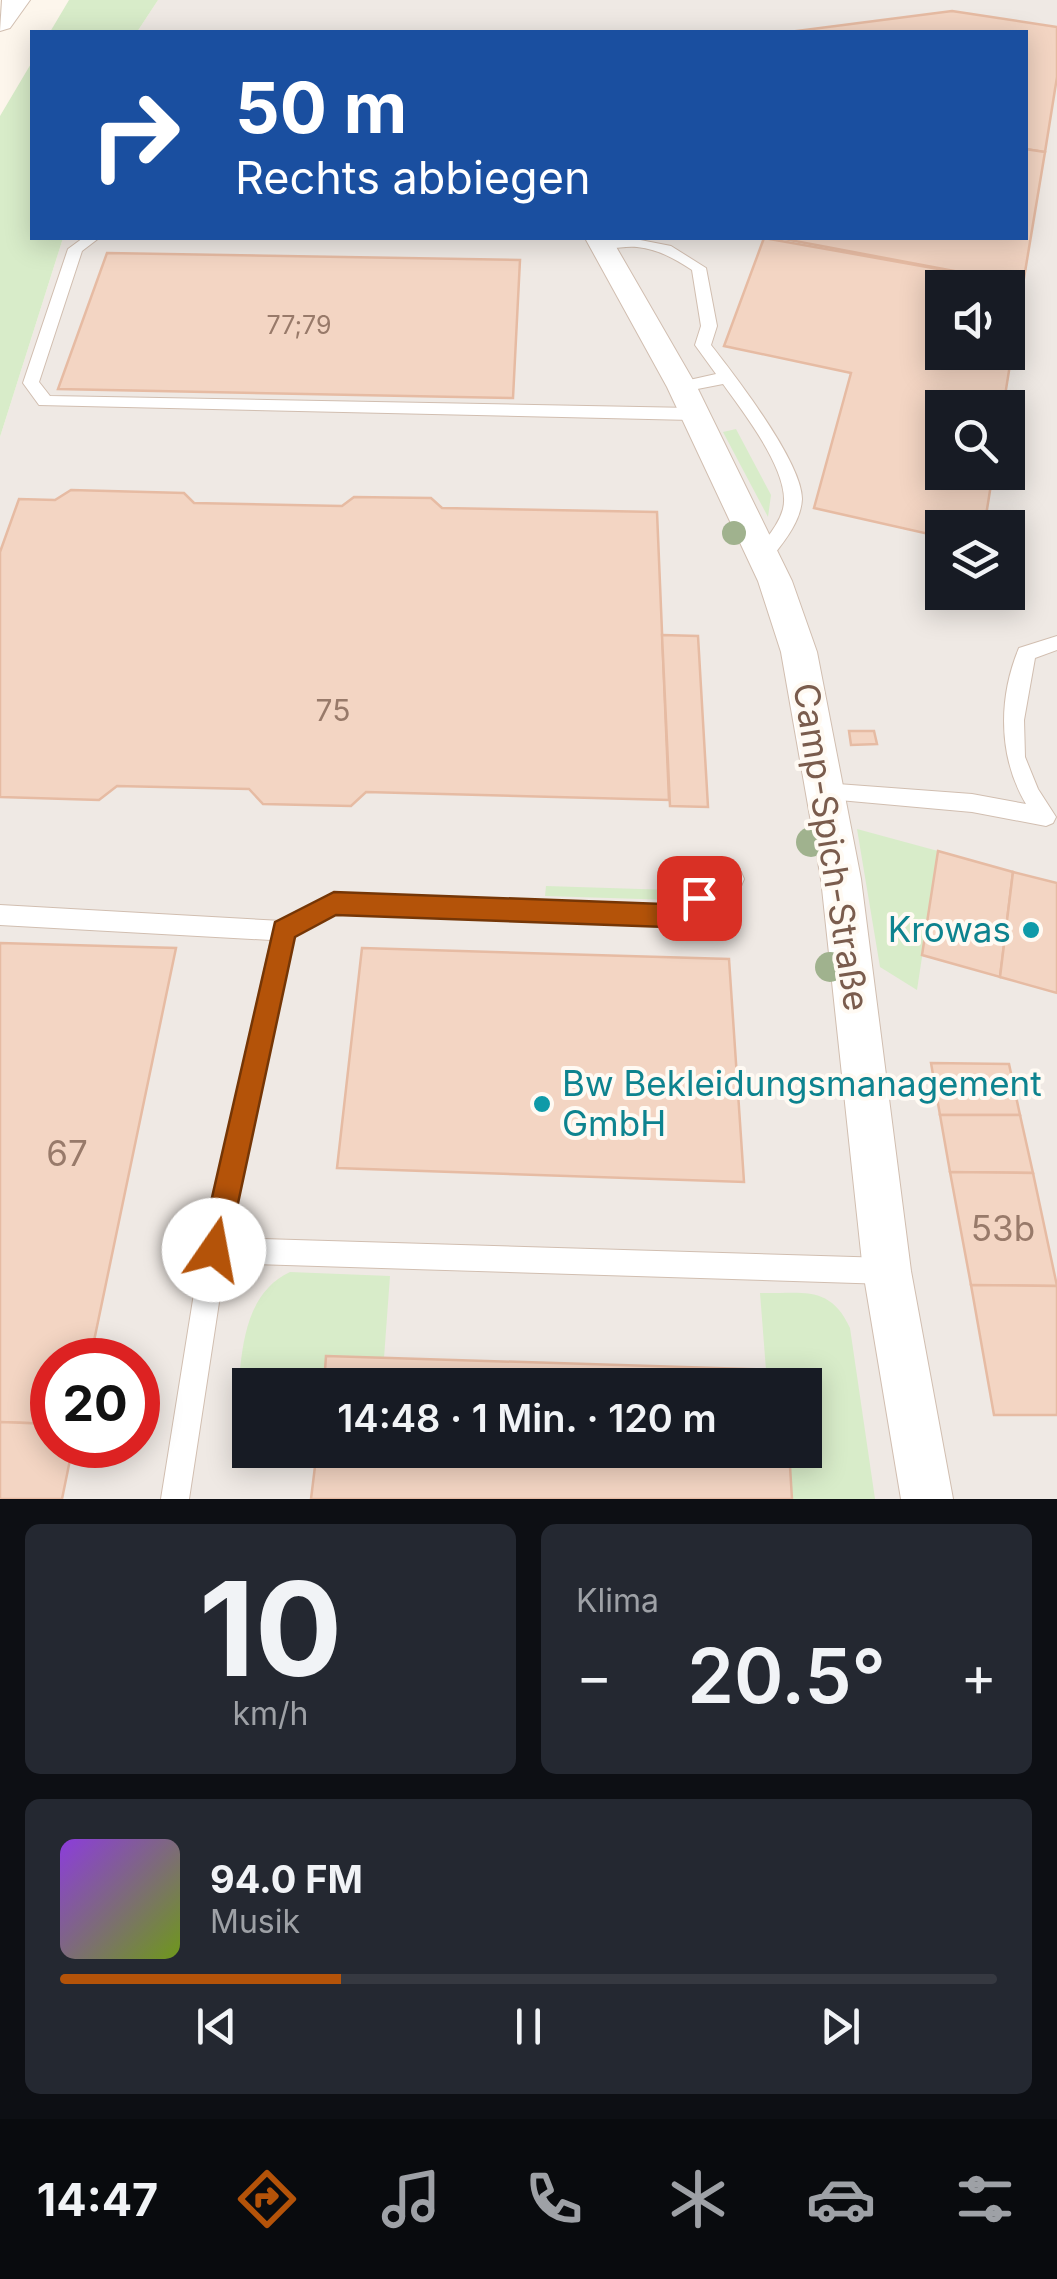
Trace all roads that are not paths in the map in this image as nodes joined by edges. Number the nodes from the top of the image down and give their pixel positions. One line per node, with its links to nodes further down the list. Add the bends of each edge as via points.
1 (16, 0): 2 (street)
2 (0, 22)
3 (88, 240): 6 (lane, via 74,248 31,383 45,401)
4 (601, 241): 5 (lane, via 671,249 699,268 710,326 703,345); 6 (street, Camp-Spich-Straße)
5 (729, 377): 6 (lane); 7 (lane, via 793,488 789,517)
6 (687, 400): 7 (street, Camp-Spich-Straße)
7 (763, 556): 9 (street, Camp-Spich-Straße, via 799,652)
8 (1057, 643): 10 (lane, via 1026,654 1011,735 1020,784)
9 (824, 792): 10 (lane, via 972,802); 15 (street, Camp-Spich-Straße, via 856,988)
10 (1051, 818)
11 (733, 879): 13 (lane, via 666,916 334,904)
12 (0, 915): 13 (lane)
13 (284, 930): 14 (lane)
14 (214, 1250): 15 (lane); 16 (lane)
15 (887, 1272): 17 (street, Camp-Spich-Straße)
16 (175, 1499)
17 (927, 1499)

